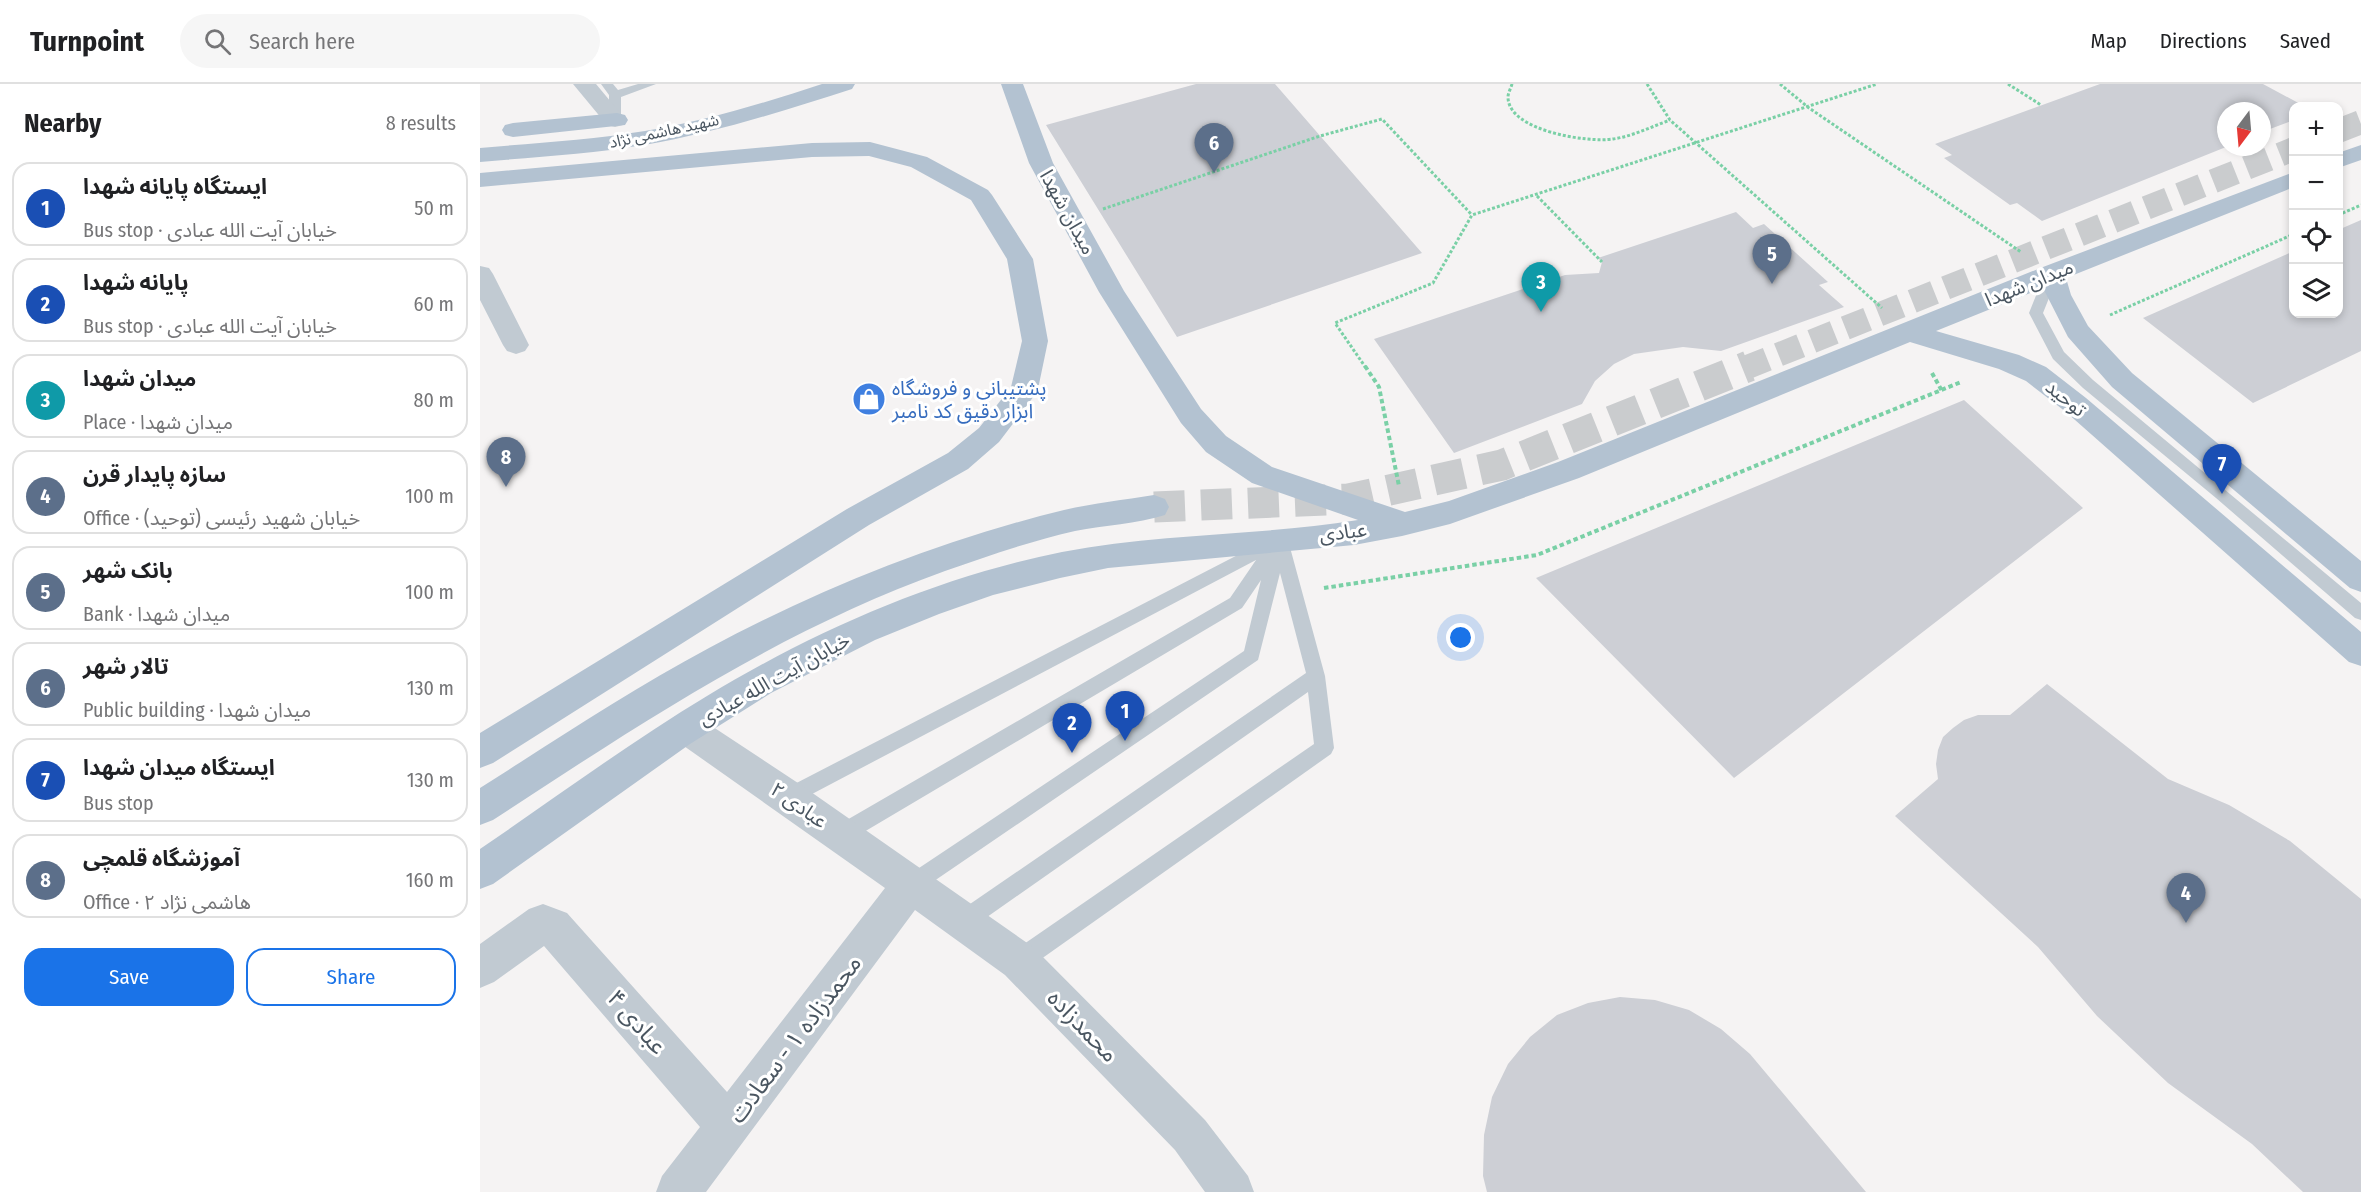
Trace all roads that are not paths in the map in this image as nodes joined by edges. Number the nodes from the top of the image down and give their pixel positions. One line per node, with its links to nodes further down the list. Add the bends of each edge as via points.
1 (584, 84): 7 (street)
2 (607, 84): 6 (lane)
3 (650, 84): 6 (lane)
4 (844, 84): 10 (main road, شهید هاشمی نژاد, via 646,138)
5 (1012, 84): 19 (main road, میدان شهدا, via 1041,163 1072,220 1153,359 1191,416 1216,444 1262,475)
6 (615, 95): 7 (lane)
7 (626, 119): 8 (main road)
8 (490, 131)
9 (2361, 153): 11 (main road)
10 (480, 155)
11 (2343, 159)
12 (480, 180): 26 (main road, via 812,150 870,149 919,162 980,195 1020,259 1035,341 1024,389 989,435 958,461 858,517)
13 (2289, 181): 14 (main road, میدان شهدا)
14 (2052, 273): 16 (main road, میدان شهدا); 21 (main road, via 2058,295 2077,331 2122,380); 22 (lane, via 2036,313 2058,355)
15 (480, 274): 17 (street)
16 (1909, 332): 19 (main road, میدان شهدا, via 1503,495); 23 (main road, توحید, via 2036,374)
17 (516, 345)
18 (1154, 507): 28 (main road, خیابان آیت الله عبادی, via 1065,522 984,546 892,578 807,615 720,659)
19 (1407, 525): 20 (main road, عبادی)
20 (1280, 540): 24 (lane); 25 (main road, خیابان آیت الله عبادی, via 1176,547 1063,564 971,588 884,621 798,661); 27 (lane); 29 (lane, via 1236,603); 31 (lane, via 1252,655)
21 (2361, 579)
22 (2361, 613)
23 (2361, 652)
24 (1316, 676): 32 (lane); 33 (lane, via 1323,748)
25 (686, 728): 27 (street, عبادی ۲); 30 (main road, خیابان آیت الله عبادی)
26 (480, 752)
27 (788, 797): 29 (street, عبادی ۲)
28 (480, 808)
29 (840, 835): 31 (street, عبادی ۲)
30 (480, 871)
31 (911, 885): 32 (street, محمدزاده); 35 (street, محمدزاده ۱ - سعادت)
32 (962, 922): 33 (street, محمدزاده)
33 (1020, 961): 37 (street, محمدزاده, via 1190,1135)
34 (480, 968): 35 (street, عبادی ۴, via 543,923 553,927)
35 (728, 1126): 36 (street, محمدزاده ۱ - سعادت)
36 (678, 1192)
37 (1232, 1192)

